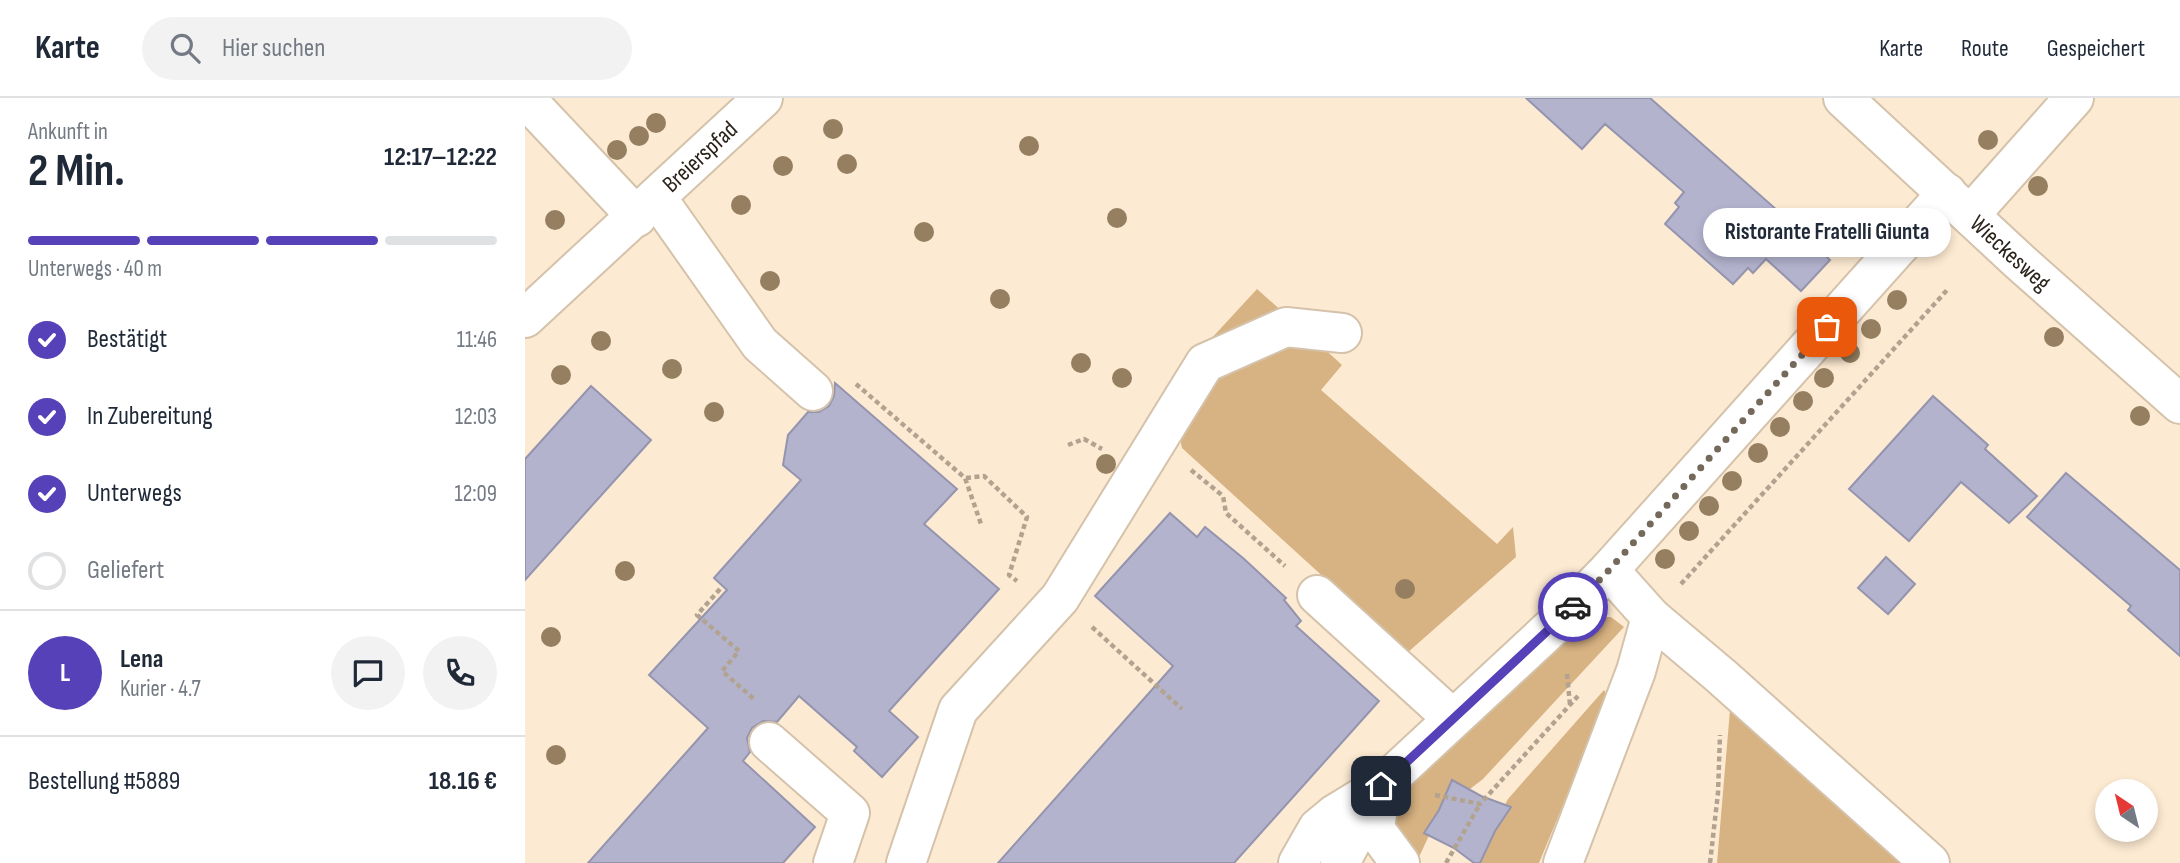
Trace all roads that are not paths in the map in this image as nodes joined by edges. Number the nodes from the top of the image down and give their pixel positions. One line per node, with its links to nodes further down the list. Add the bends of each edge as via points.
1 (525, 98): 6 (street)
2 (763, 98): 6 (street, Breierspfad)
3 (1843, 98): 5 (street, Wieckesweg)
4 (2074, 98): 5 (street)
5 (1958, 204): 10 (street, Wieckesweg); 11 (street)
6 (647, 207): 7 (street, Breierspfad); 9 (street, via 760,344)
7 (525, 318)
8 (1342, 333): 18 (street, via 1286,327 1205,362 1060,598 958,710)
9 (813, 391)
10 (2180, 404)
11 (1609, 570): 13 (street); 14 (street)
12 (1317, 595): 14 (street)
13 (1651, 617): 22 (street, via 1636,671); 23 (street)
14 (1452, 718): 16 (street)
15 (769, 742): 17 (street, via 850,813)
16 (1381, 786): 19 (street, via 1318,828); 20 (street); 21 (street, via 1375,829)
17 (834, 863)
18 (906, 863)
19 (1299, 863)
20 (1340, 863)
21 (1400, 863)
22 (1563, 863)
23 (1930, 863)

